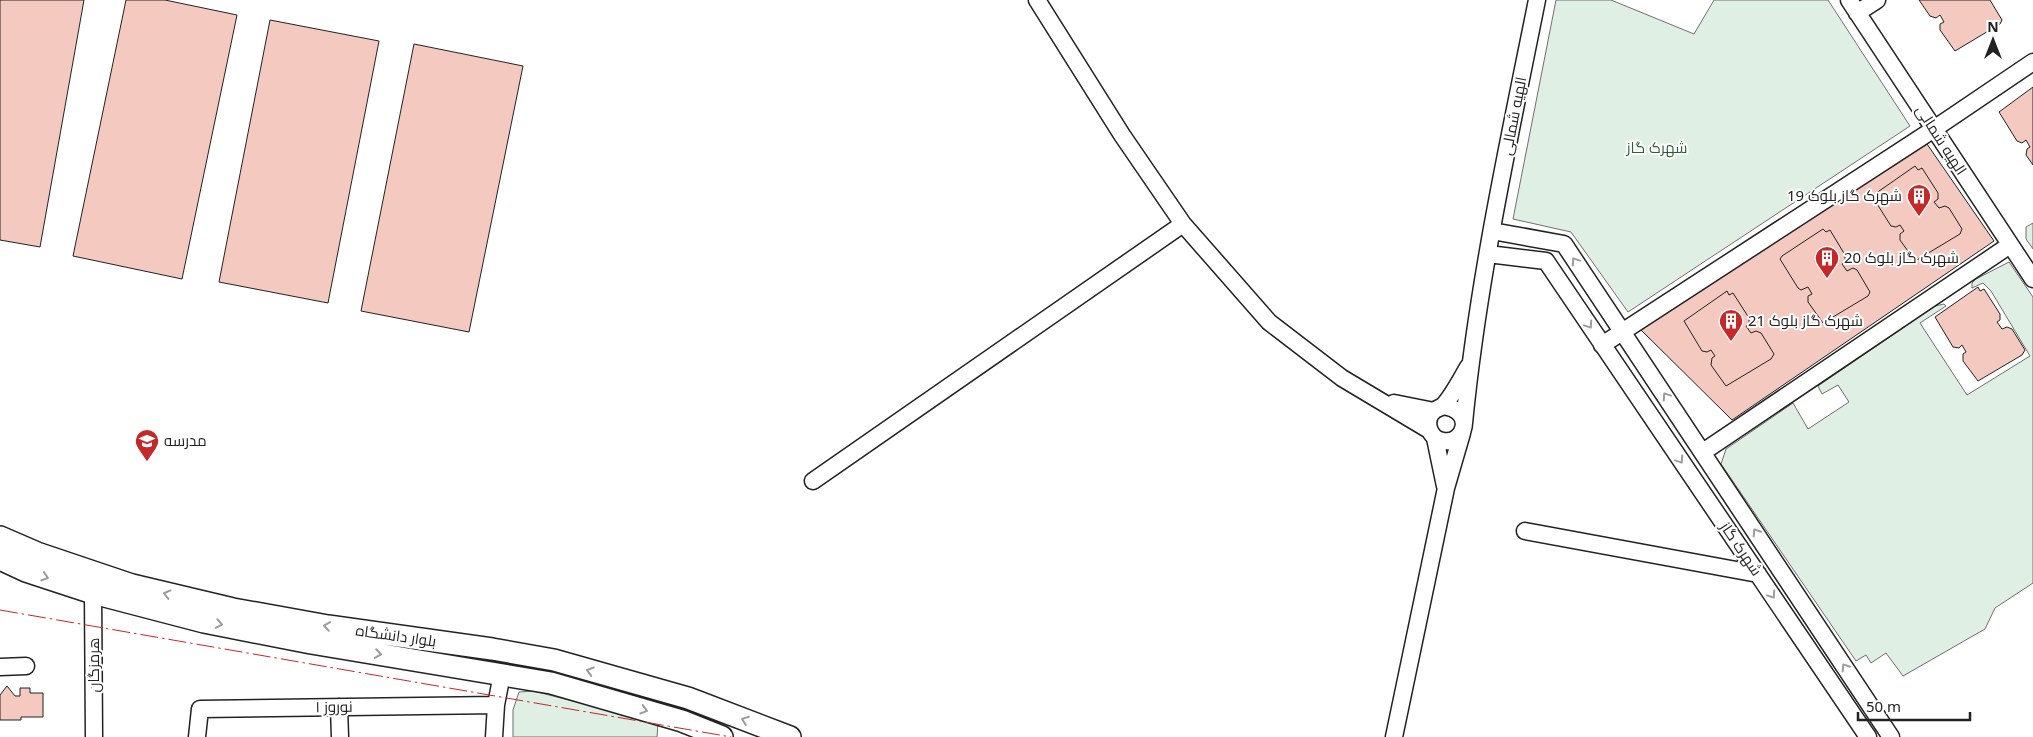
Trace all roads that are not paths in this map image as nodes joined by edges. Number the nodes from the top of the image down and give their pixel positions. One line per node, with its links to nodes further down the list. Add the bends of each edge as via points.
1 (1037, 0): 7 (street)
2 (1537, 0): 8 (street, الهیه شمالی)
3 (1877, 0): 4 (street)
4 (1853, 7): 6 (street, الهیه شمالی)
5 (2033, 62): 6 (street)
6 (1934, 130): 9 (street, الهیه شمالی); 12 (street)
7 (1182, 224): 15 (street, via 1269,322 1342,378); 20 (street)
8 (1492, 231): 10 (street, الهیه شمالی); 12 (street, شهرک گاز, one-way to 8, via 1564,244)
9 (2010, 245): 11 (street, الهیه شمالی); 19 (street)
10 (1488, 254): 13 (street, شهرک گاز, one-way to 13, via 1546,261); 14 (street, الهیه شمالی)
11 (2033, 279)
12 (1622, 332): 13 (street); 19 (street, شهرک گاز, one-way to 12)
13 (1602, 345): 25 (street, شهرک گاز, one-way to 25)
14 (1470, 365): 16 (street); 17 (street, الهیه شمالی)
15 (1384, 402): 16 (street); 18 (street)
16 (1438, 409): 17 (street, via 1453,407 1460,414); 18 (street, via 1429,420)
17 (1463, 428): 18 (street, via 1454,440 1445,442); 21 (street, الهیه شمالی)
18 (1432, 434): 21 (street)
19 (1703, 452): 32 (street, شهرک گاز, one-way to 19)
20 (813, 481)
21 (1446, 488): 39 (street)
22 (1525, 532): 25 (street)
23 (0, 537): 38 (main road, بلوار دانشگاه, one-way to 23, via 688,698 554,660 233,609 132,585 36,553)
24 (0, 559): 26 (main road, بلوار دانشگاه, one-way to 26)
25 (1758, 574): 40 (street, شهرک گاز, one-way to 40)
26 (93, 593): 29 (main road, بلوار دانشگاه, one-way to 29, via 214,624); 33 (street, هرمزگان)
27 (0, 666): 28 (street)
28 (26, 666)
29 (502, 674): 30 (street); 37 (main road, بلوار دانشگاه, one-way to 37, via 550,683 682,721)
30 (496, 705): 31 (street, نوروز ۱); 36 (street)
31 (340, 707): 34 (street, نوروز ۱, via 200,709); 35 (street)
32 (1885, 735)
33 (94, 737)
34 (197, 737)
35 (340, 737)
36 (494, 737)
37 (722, 737)
38 (790, 737)
39 (1394, 737)
40 (1868, 737)

